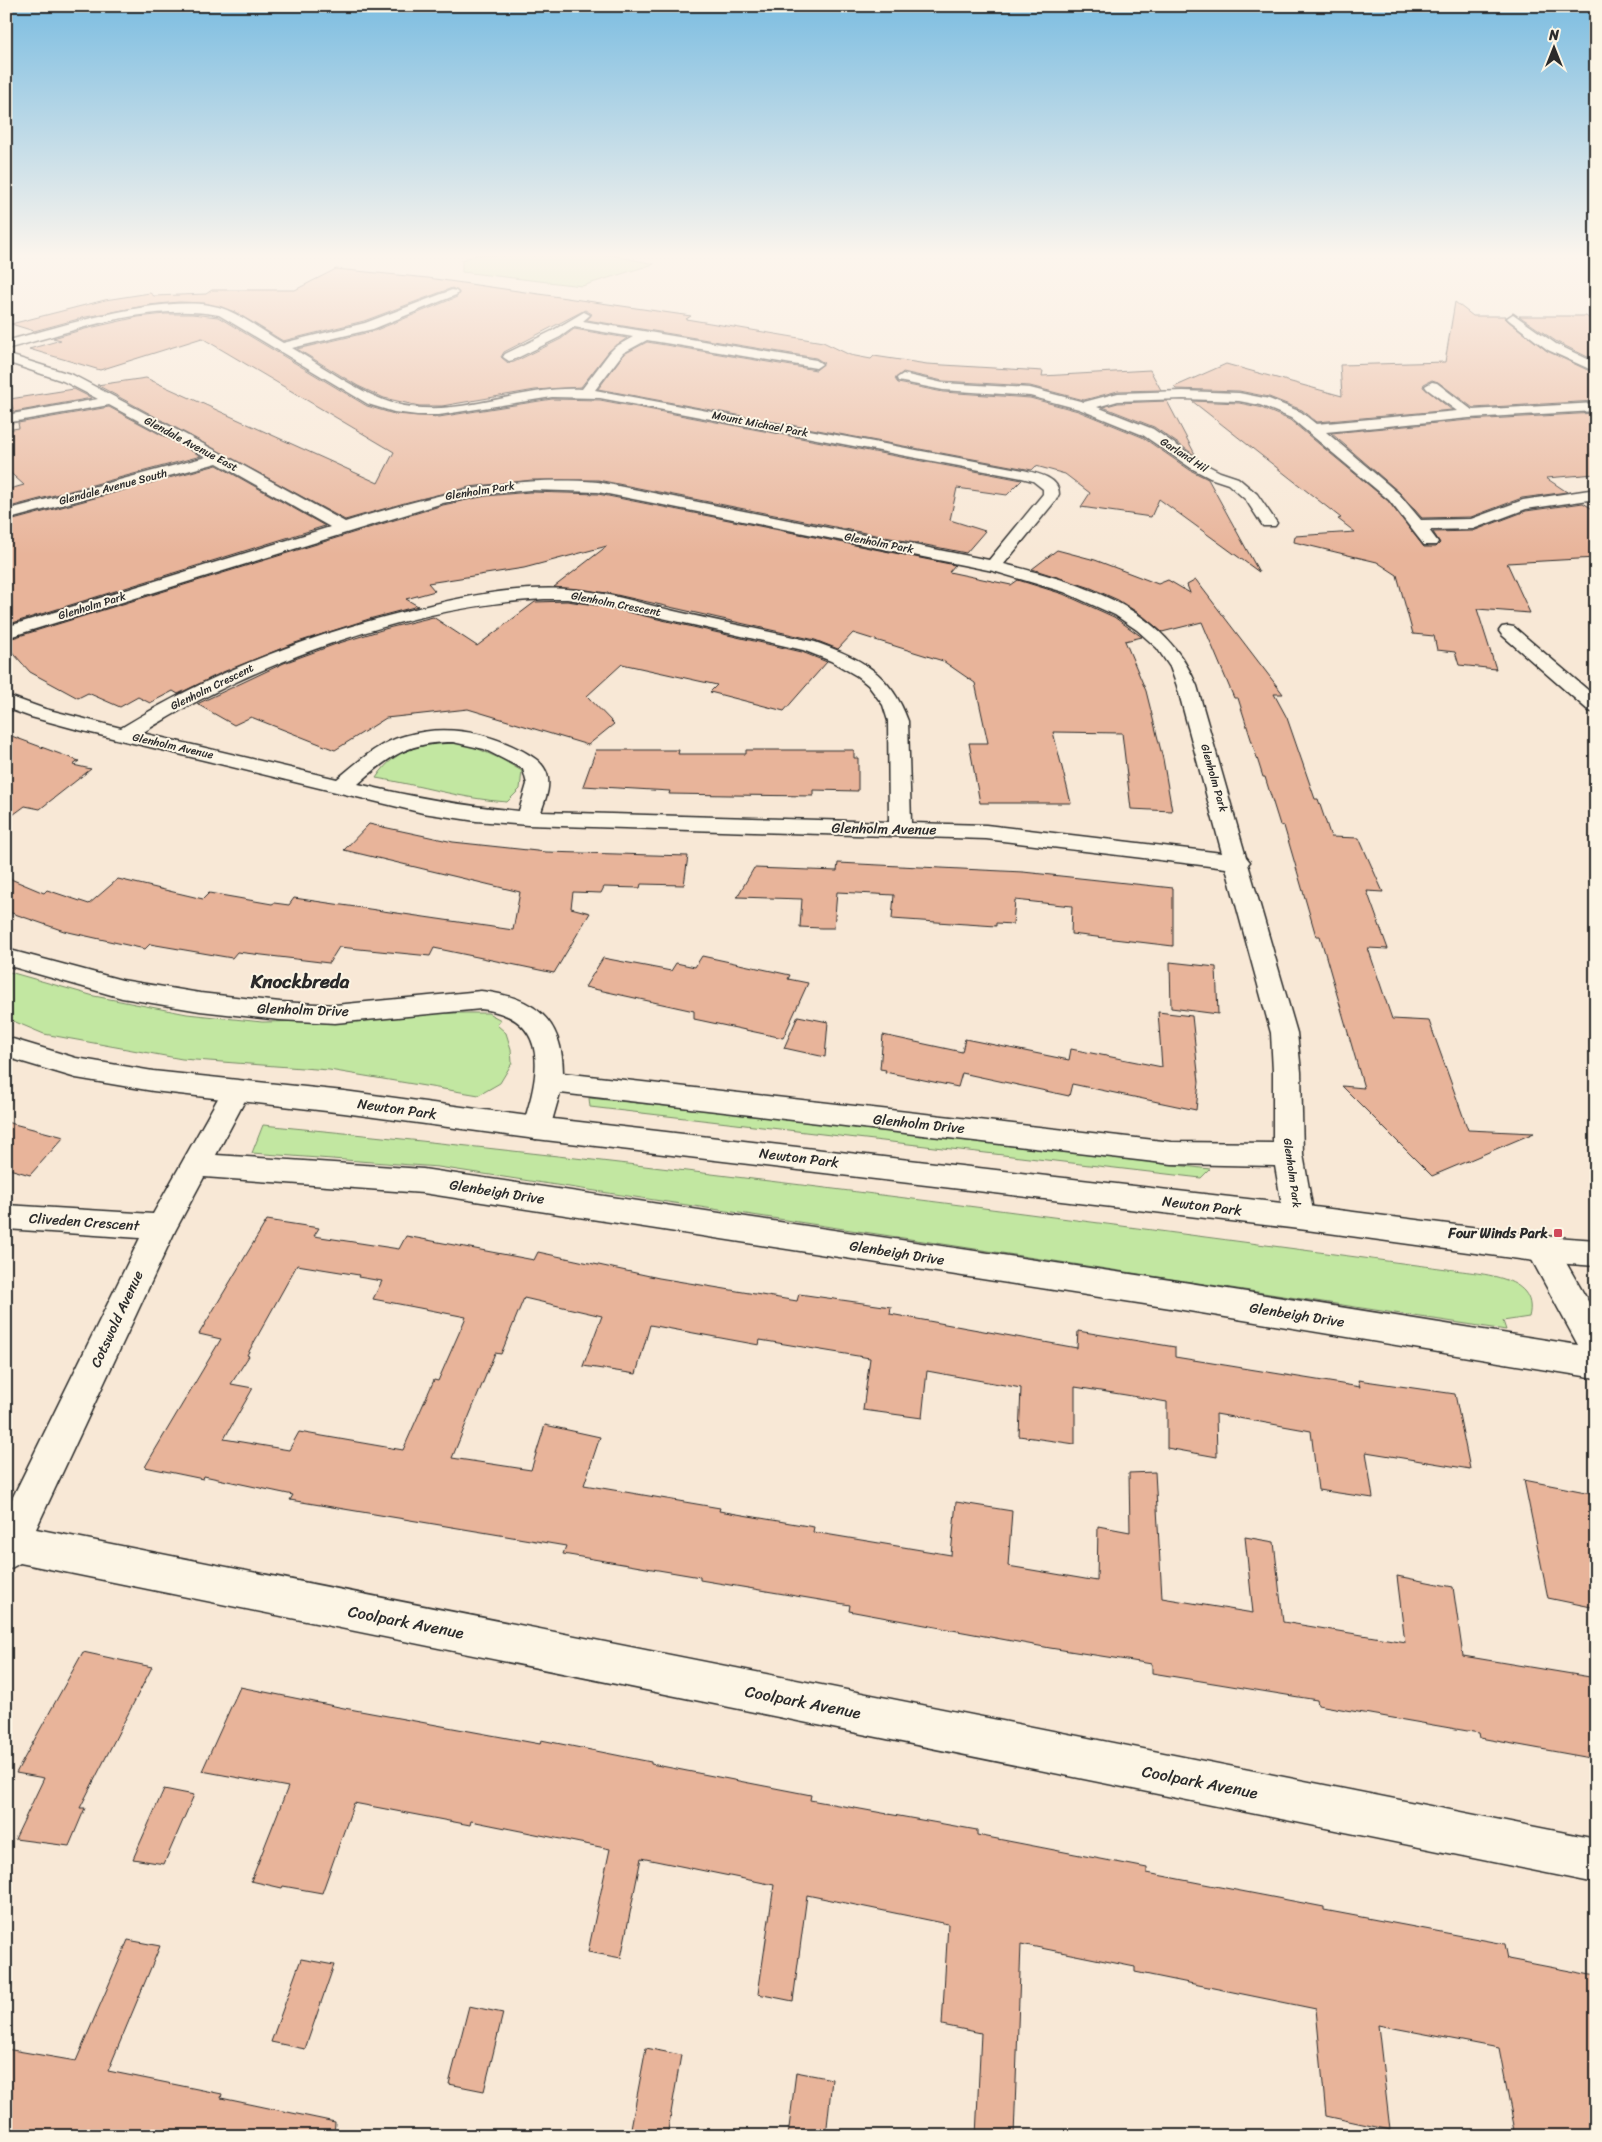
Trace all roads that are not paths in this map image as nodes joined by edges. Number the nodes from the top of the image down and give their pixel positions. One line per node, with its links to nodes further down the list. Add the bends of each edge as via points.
1 (294, 355): 16 (street, Mount Michael Park, via 373,401 409,411 438,411 552,393)
2 (513, 355): 6 (street)
3 (614, 355): 16 (street)
4 (761, 355): 8 (street)
5 (1569, 355): 9 (street)
6 (509, 357)
7 (6, 358): 10 (street, Glendale Avenue East)
8 (816, 364)
9 (1596, 368)
10 (52, 372): 11 (street); 17 (street, Glendale Avenue East)
11 (24, 376)
12 (903, 378): 18 (street, Garland Hil, via 958,389 1038,394)
13 (1452, 384): 15 (street)
14 (1418, 385): 15 (street)
15 (1432, 386): 20 (street)
16 (586, 392): 30 (street, Mount Michael Park, via 1023,474 1046,483 1051,488 1048,500)
17 (111, 402): 21 (street); 23 (street, Glendale Avenue East)
18 (1084, 406): 22 (street, Garland Hil, via 1118,397 1239,397 1264,402 1296,415); 26 (street, Garland Hil, via 1148,432 1196,465 1233,481 1252,496)
19 (1596, 407): 20 (street)
20 (1469, 414): 22 (street)
21 (6, 419)
22 (1314, 429): 27 (street, Garland Hil, via 1394,497)
23 (219, 458): 25 (street, Glendale Avenue South); 28 (street, Glendale Avenue East)
24 (1596, 494): 27 (street, via 1523,504 1473,524)
25 (6, 516)
26 (1269, 522)
27 (1417, 525): 29 (street, Garland Hil)
28 (344, 528): 30 (street, Glenholm Park, via 474,491 528,484 573,484); 32 (street, Glenholm Park)
29 (1430, 542)
30 (993, 566): 39 (street, Glenholm Park, via 1105,603 1129,617 1162,644 1177,664 1187,686)
31 (1508, 631): 34 (street)
32 (6, 633)
33 (6, 701): 35 (street, Glenholm Avenue, via 38,713)
34 (1596, 707)
35 (126, 734): 36 (street, Glenholm Avenue); 38 (street, Glenholm Crescent, via 237,672 316,642 412,614 478,601 548,594 587,596 808,646 832,654 870,676 894,706 898,721)
36 (342, 786): 37 (street, Glenholm Avenue, via 423,806); 37 (street, via 371,762 411,741 437,737 471,738 492,744 530,764 536,773 537,785)
37 (528, 818): 38 (street, Glenholm Avenue)
38 (900, 829): 39 (street, Glenholm Avenue, via 986,832)
39 (1238, 862): 45 (street, Glenholm Park, via 1284,1033)
40 (6, 957): 42 (street, Glenholm Drive, via 122,990 280,1012 336,1014 480,1000 504,1004 522,1012 541,1030 550,1055)
41 (6, 1047): 43 (street, Newton Park, via 76,1068)
42 (550, 1082): 44 (street, Glenholm Drive); 45 (street, Glenholm Drive, via 1172,1153)
43 (236, 1091): 44 (street, Newton Park); 46 (street, Cotswold Avenue)
44 (536, 1128): 48 (street, Newton Park)
45 (1288, 1154): 48 (street, Glenholm Park)
46 (196, 1166): 49 (street, Cotswold Avenue); 53 (street, Glenbeigh Drive, via 422,1180)
47 (6, 1217): 49 (street, Cliveden Crescent)
48 (1299, 1218): 50 (street, Newton Park)
49 (161, 1227): 54 (street, Cotswold Avenue)
50 (1542, 1248): 51 (street, Newton Park); 52 (street)
51 (1596, 1253)
52 (1596, 1346)
53 (1596, 1362)
54 (8, 1547): 55 (street, Coolpark Avenue)
55 (1596, 1861)

